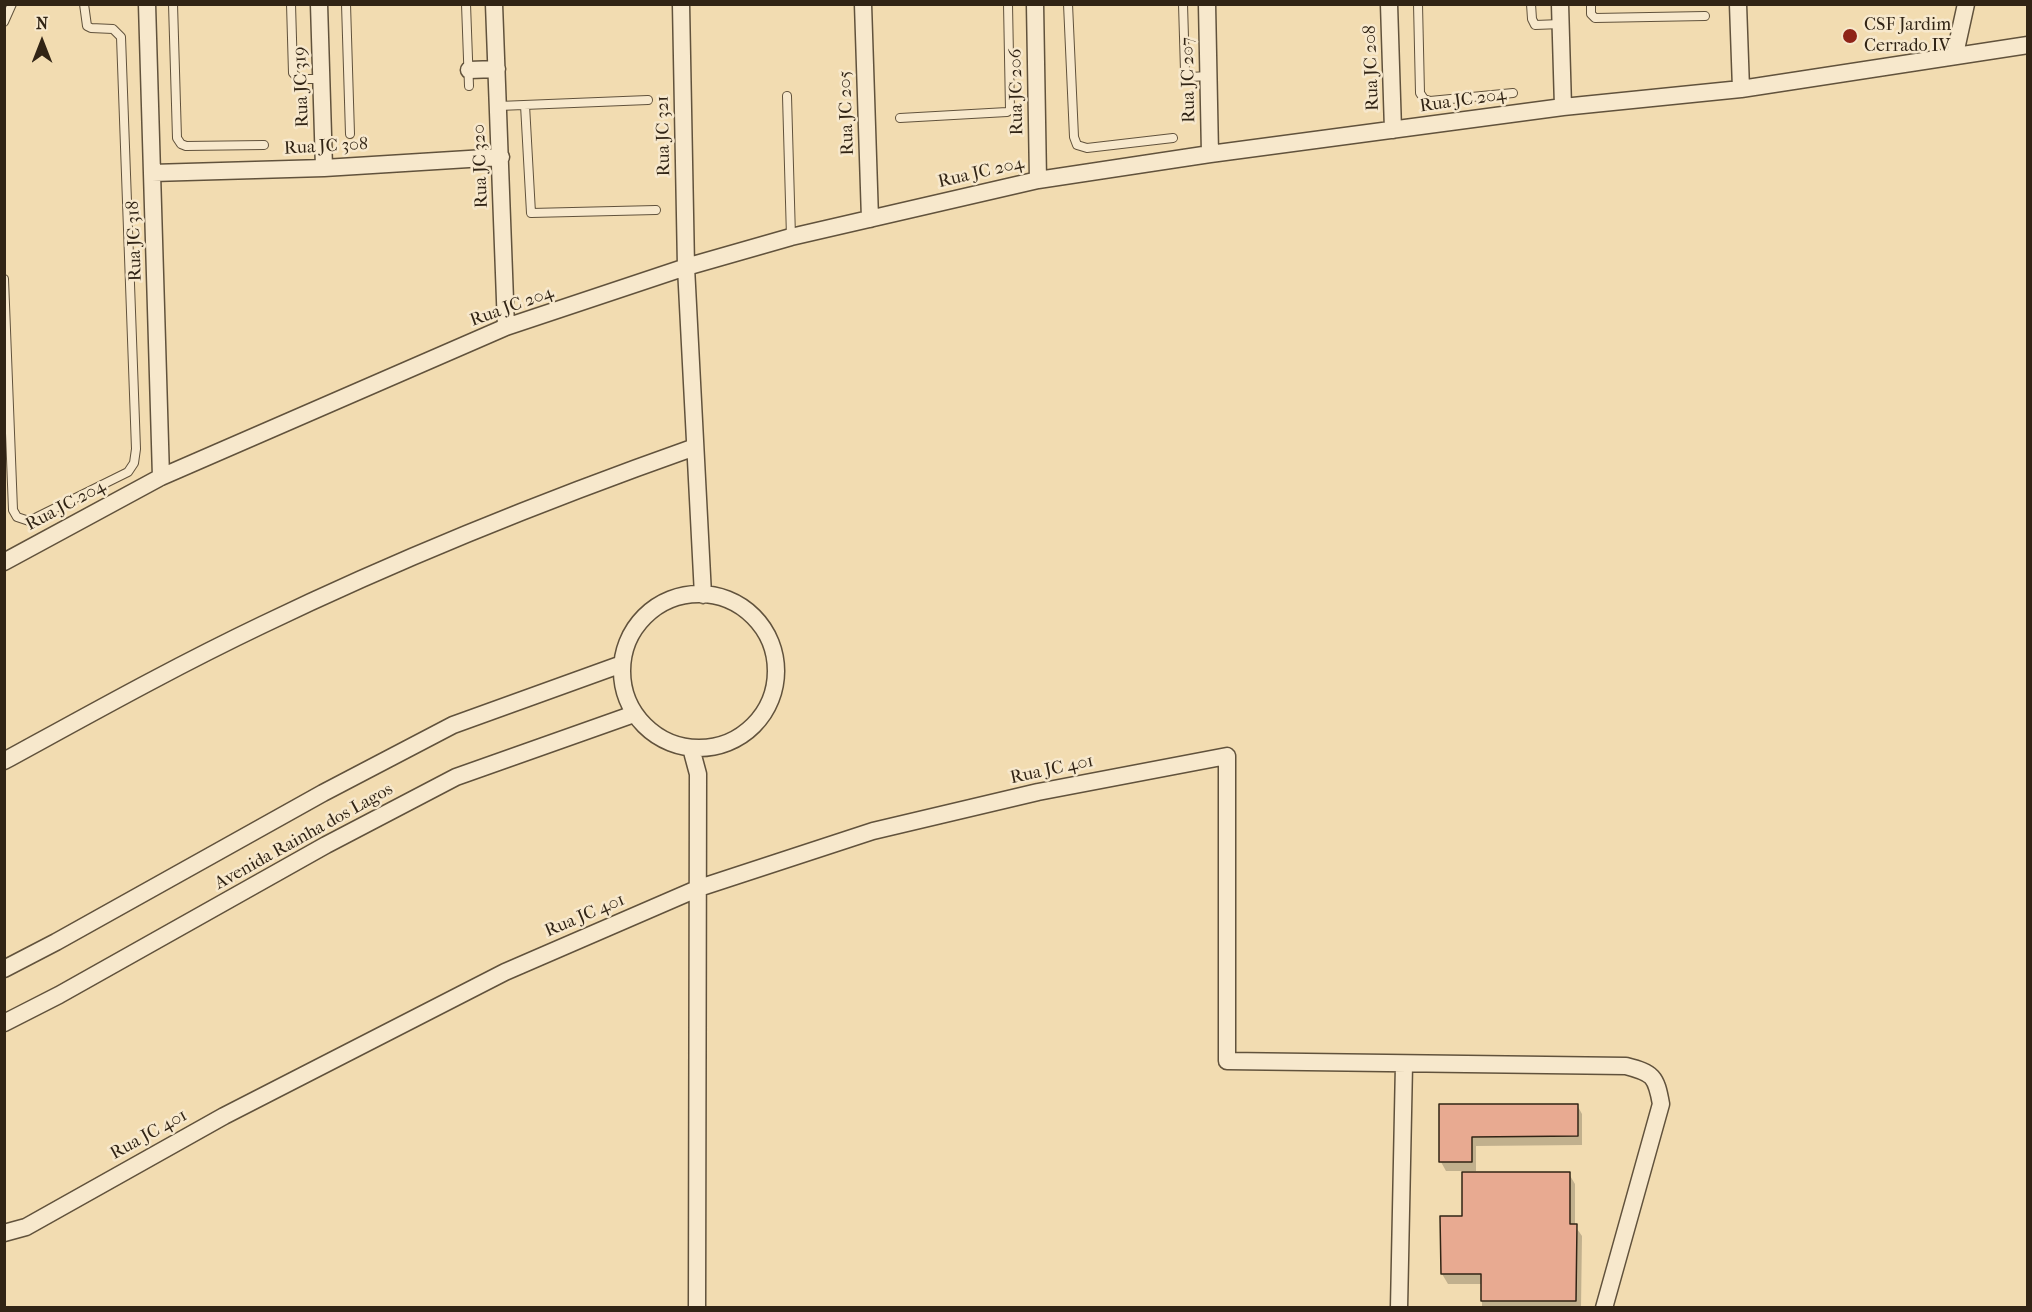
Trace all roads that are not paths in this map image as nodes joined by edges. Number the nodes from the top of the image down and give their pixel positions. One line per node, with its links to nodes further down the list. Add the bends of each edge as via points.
1 (12, 4): 25 (lane)
2 (84, 4): 54 (lane, via 87,26 113,29 121,37 134,463 128,472 29,521 17,517 13,510)
3 (147, 4): 48 (street, Rua JC 318)
4 (173, 4): 44 (lane, via 180,144)
5 (291, 4): 32 (lane, via 293,73 299,79)
6 (319, 4): 32 (street, Rua JC 319)
7 (346, 4): 42 (lane)
8 (466, 4): 31 (lane)
9 (494, 4): 29 (street, Rua JC 320)
10 (681, 4): 53 (street, Rua JC 321)
11 (863, 4): 51 (street, Rua JC 205)
12 (1008, 4): 40 (lane, via 1010,110)
13 (1035, 4): 49 (street, Rua JC 206)
14 (1068, 4): 43 (lane, via 1077,145 1087,148)
15 (1183, 4): 30 (lane, via 1185,71 1189,77)
16 (1207, 4): 30 (street, Rua JC 207)
17 (1389, 4): 41 (street, Rua JC 208)
18 (1418, 4): 34 (lane, via 1420,93 1424,99)
19 (1532, 4): 26 (lane, via 1535,25)
20 (1560, 4): 26 (street)
21 (1591, 4): 24 (lane, via 1595,18)
22 (1738, 4): 33 (street)
23 (1966, 4): 28 (street)
24 (1705, 16)
25 (4, 22)
26 (1561, 24): 39 (street)
27 (2028, 45): 28 (street, Rua JC 204)
28 (1955, 54): 33 (street, Rua JC 204)
29 (497, 69): 31 (street); 38 (street, Rua JC 320)
30 (1209, 76): 45 (street, Rua JC 207)
31 (469, 78)
32 (322, 79): 47 (street, Rua JC 319)
33 (1741, 89): 39 (street, Rua JC 204)
34 (1513, 93)
35 (787, 96): 52 (lane)
36 (648, 100): 37 (lane)
37 (525, 105): 38 (lane); 50 (lane, via 531,213)
38 (499, 106): 46 (street, Rua JC 320)
39 (1563, 107): 41 (street, Rua JC 204)
40 (900, 118)
41 (1393, 130): 45 (street, Rua JC 204)
42 (350, 134)
43 (1173, 138)
44 (264, 145)
45 (1210, 154): 49 (street, Rua JC 204)
46 (501, 157): 47 (street, Rua JC 308); 55 (street, Rua JC 320)
47 (324, 168): 48 (street, Rua JC 308)
48 (152, 173): 57 (street, Rua JC 318)
49 (1038, 180): 51 (street, Rua JC 204)
50 (656, 210)
51 (870, 219): 52 (street, Rua JC 204)
52 (791, 237): 53 (street, Rua JC 204)
53 (686, 267): 55 (street, Rua JC 204); 56 (street, Rua JC 321)
54 (4, 279)
55 (506, 327): 57 (street, Rua JC 204)
56 (695, 447): 59 (street, Rua JC 321); 63 (street, via 525,509 350,583 173,669)
57 (161, 477): 58 (street, Rua JC 204)
58 (4, 562)
59 (703, 595): 60 (street, via 676,597 650,612 631,635); 62 (street, via 736,603 759,622 772,643 777,667 772,700 753,728 724,745)
60 (622, 664): 61 (street, via 624,690); 65 (street, Avenida Rainha dos Lagos, via 453,725)
61 (634, 714): 62 (street, via 659,738); 66 (street, Avenida Rainha dos Lagos, via 456,777)
62 (691, 748): 64 (street, via 698,774)
63 (4, 761)
64 (699, 888): 67 (street, Rua JC 401, via 873,831 1038,792 1227,756 1227,1061); 68 (street, Rua JC 401, via 505,972 224,1116 26,1227); 69 (street)
65 (4, 969)
66 (4, 1023)
67 (1404, 1064): 70 (street); 71 (street, via 1626,1066 1647,1071 1657,1082 1661,1104)
68 (4, 1233)
69 (697, 1308)
70 (1399, 1308)
71 (1604, 1308)

